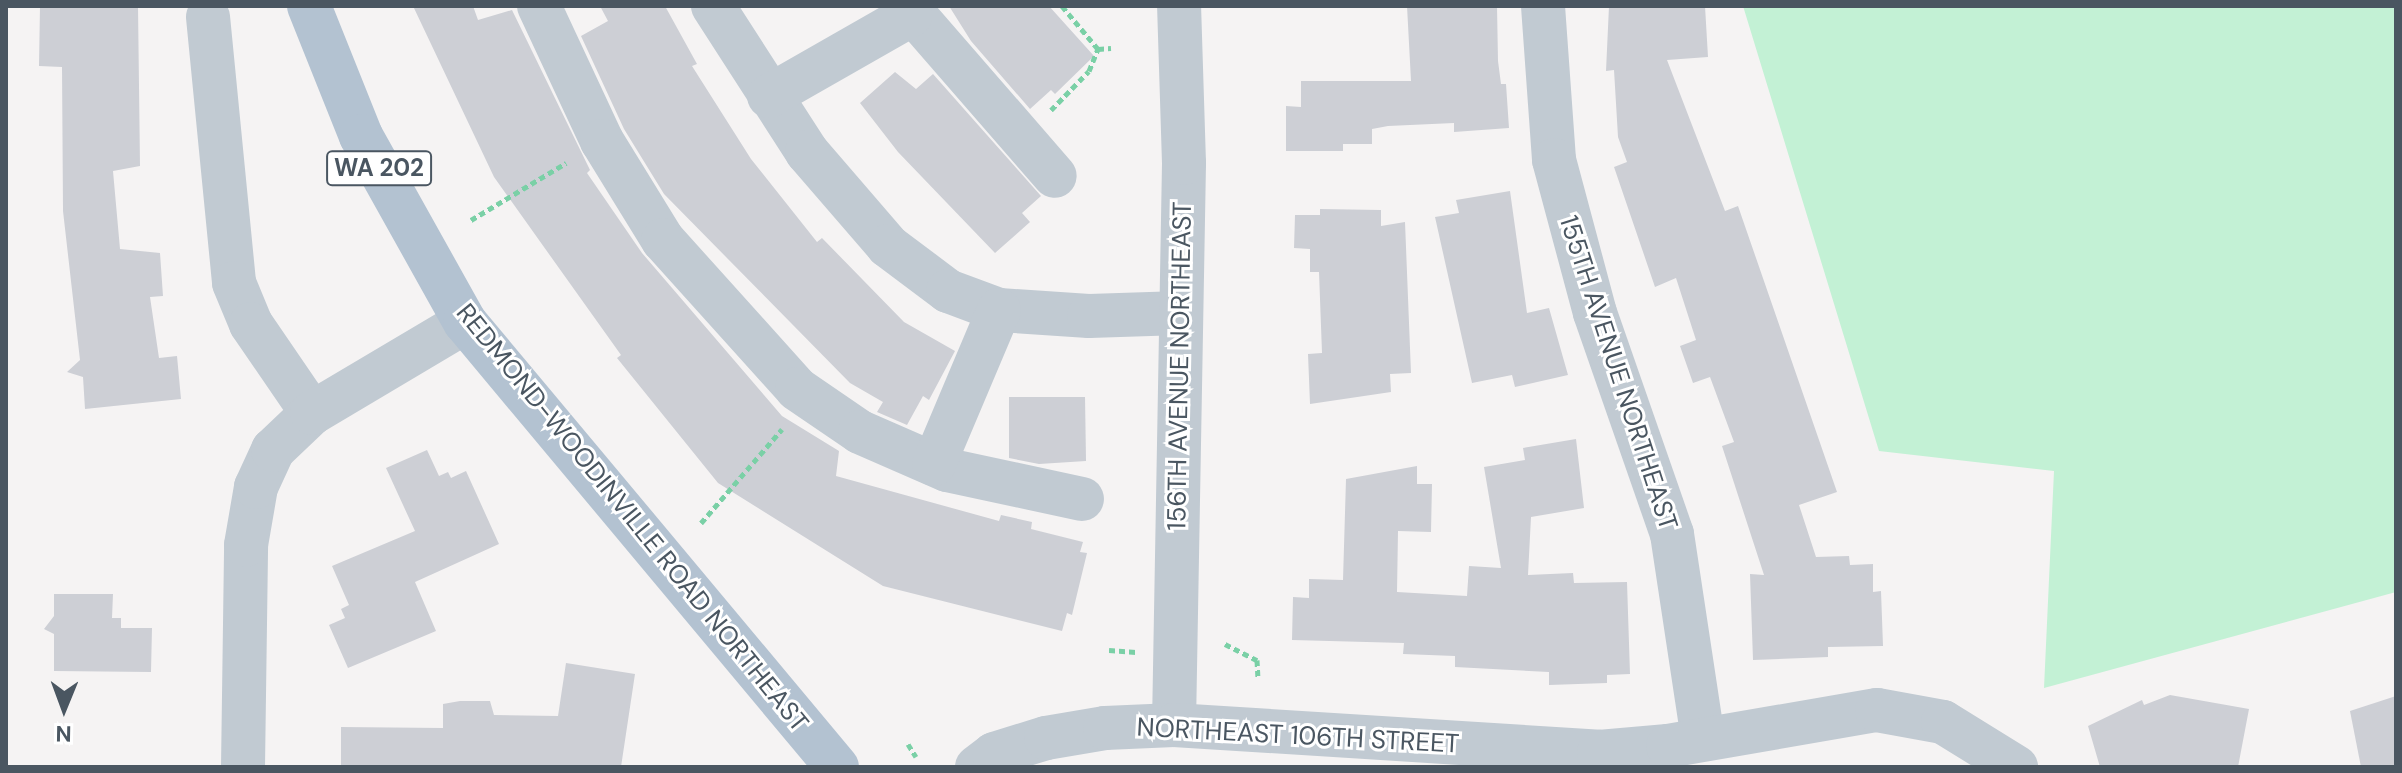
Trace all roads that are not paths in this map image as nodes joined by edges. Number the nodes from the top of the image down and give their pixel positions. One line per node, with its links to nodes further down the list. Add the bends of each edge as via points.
1 (309, 6): 12 (main road, REDMOND-WOODINVILLE ROAD NORTHEAST / WA 202, via 361,136)
2 (539, 6): 14 (street, via 602,141 663,240 797,389 860,432)
3 (713, 6): 8 (street)
4 (1179, 6): 11 (street, 156TH AVENUE NORTHEAST)
5 (1543, 6): 17 (street, 155TH AVENUE NORTHEAST, via 1557,175 1590,299 1672,534)
6 (909, 11): 8 (street); 9 (street)
7 (208, 17): 13 (street, via 234,283 251,324)
8 (769, 96): 10 (street, via 807,152 888,246 948,291)
9 (1055, 176)
10 (999, 310): 11 (street, via 1089,316); 14 (street)
11 (1181, 313): 16 (street, 156TH AVENUE NORTHEAST)
12 (465, 322): 13 (street); 21 (main road, REDMOND-WOODINVILLE ROAD NORTHEAST / WA 202)
13 (312, 413): 20 (street, via 273,450 256,487 246,545)
14 (934, 464): 15 (street)
15 (1082, 499)
16 (1174, 725): 18 (street, NORTHEAST 106TH STREET); 22 (street, NORTHEAST 106TH STREET, via 1046,738 994,754)
17 (1703, 739): 18 (street, NORTHEAST 106TH STREET, via 1599,752); 19 (street, NORTHEAST 106TH STREET, via 1877,710 1943,722)
18 (1412, 754)
19 (2007, 759)
20 (243, 767)
21 (837, 767)
22 (977, 767)

